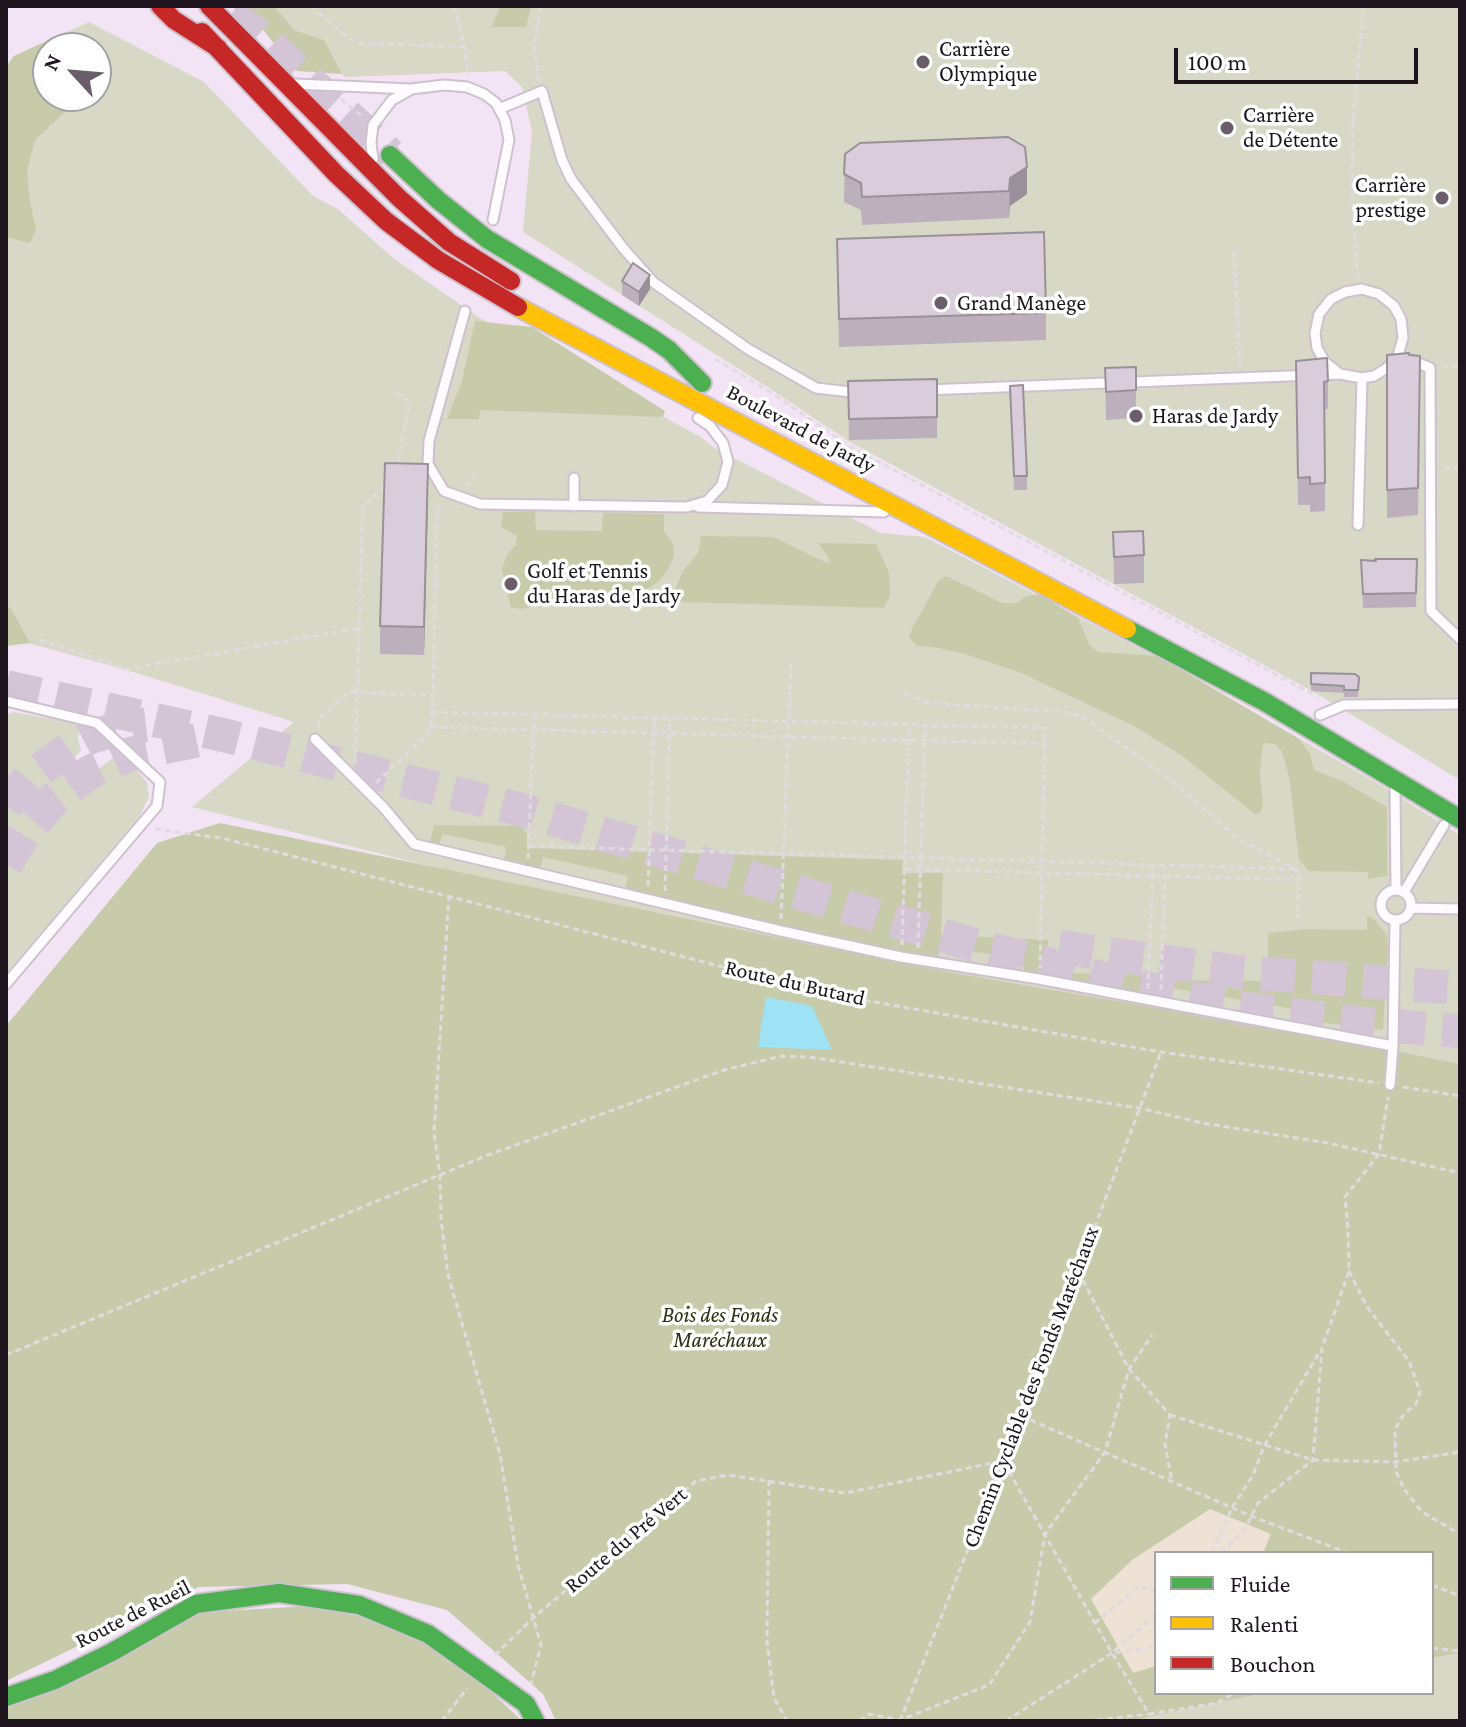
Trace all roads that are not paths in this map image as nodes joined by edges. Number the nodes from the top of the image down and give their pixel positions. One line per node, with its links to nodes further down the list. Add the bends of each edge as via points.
1 (160, 6): 4 (main road)
2 (177, 6): 4 (main road, Boulevard de Jardy)
3 (209, 6): 5 (main road)
4 (218, 48): 15 (main road, Boulevard de Jardy, via 386,221 438,260)
5 (284, 84): 6 (lane); 9 (main road)
6 (411, 89): 7 (lane, via 467,87); 9 (lane, via 392,100 373,125 371,143 373,160)
7 (499, 109): 10 (lane, via 509,140); 20 (lane, via 542,91 571,179 653,282 748,349 816,388)
8 (390, 155): 11 (main road, via 462,220)
9 (399, 198): 12 (main road, via 449,242)
10 (493, 220)
11 (563, 286): 12 (lane); 14 (main road, Boulevard de Jardy, via 669,350 709,387)
12 (537, 288)
13 (465, 311): 25 (lane, via 429,441 428,464 444,491 480,504)
14 (604, 331)
15 (566, 333): 21 (lane); 27 (main road, Boulevard de Jardy)
16 (1398, 355): 17 (lane, via 1403,338 1394,306 1362,289 1345,292 1331,299 1315,333 1325,362); 18 (lane, via 1387,368); 29 (lane, via 1430,368 1431,611)
17 (1340, 374): 18 (lane); 19 (lane)
18 (1362, 378): 28 (lane)
19 (909, 391)
20 (870, 392)
21 (670, 400)
22 (684, 409): 26 (lane, via 710,426 723,443 728,462 722,485 707,501)
23 (843, 458): 32 (main road, Boulevard de Jardy)
24 (574, 478): 25 (lane)
25 (574, 506): 26 (lane)
26 (687, 507): 27 (lane)
27 (906, 512): 35 (main road, Boulevard de Jardy, via 1265,702)
28 (1358, 525)
29 (1460, 639)
30 (6, 701): 41 (lane, via 97,723 160,782 157,806)
31 (1460, 704): 32 (lane)
32 (1319, 706): 34 (main road, Boulevard de Jardy)
33 (315, 739): 42 (lane, via 414,844 901,957)
34 (1377, 748)
35 (1395, 779): 36 (main road, Boulevard de Jardy); 37 (lane)
36 (1452, 822): 37 (lane)
37 (1400, 891): 38 (lane, via 1410,899); 40 (lane, via 1381,900 1380,910)
38 (1411, 908): 39 (lane); 40 (lane)
39 (1460, 909)
40 (1395, 921): 42 (lane)
41 (6, 984)
42 (1393, 1046): 43 (lane)
43 (1390, 1085)
44 (6, 1697): 45 (main road, Route de Rueil, via 55,1680 196,1604 279,1593 380,1612 428,1634)
45 (530, 1713)

